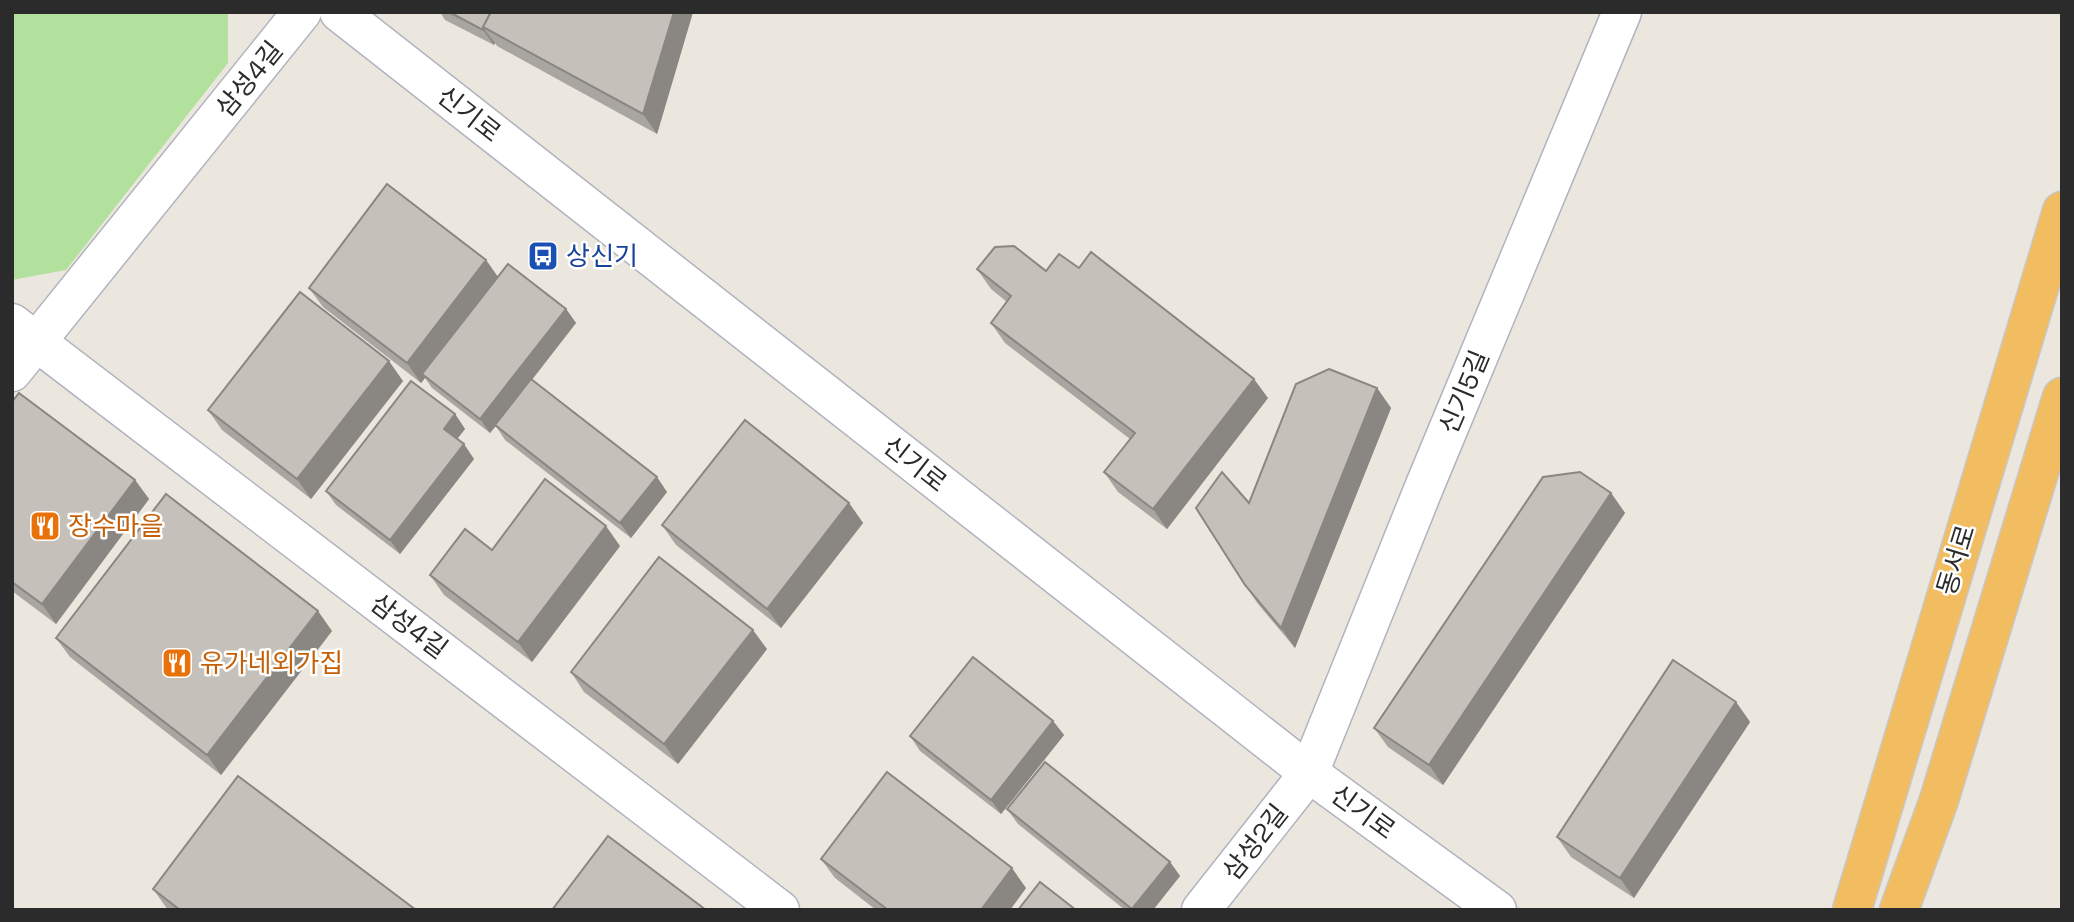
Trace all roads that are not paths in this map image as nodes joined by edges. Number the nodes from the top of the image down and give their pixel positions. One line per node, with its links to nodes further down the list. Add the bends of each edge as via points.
1 (302, 12): 5 (street, 삼성4길)
2 (339, 12): 8 (street, 신기로)
3 (1622, 12): 8 (street, 신기5길)
4 (2062, 211): 12 (highway, 동서로)
5 (24, 333): 6 (street, 삼성4길); 9 (street, 삼성4길)
6 (12, 372)
7 (2062, 397): 13 (highway, 동서로, via 1940,800)
8 (1309, 773): 10 (street, 삼성2길); 11 (street, 신기로)
9 (780, 910)
10 (1201, 910)
11 (1497, 910)
12 (1852, 910)
13 (1899, 910)

